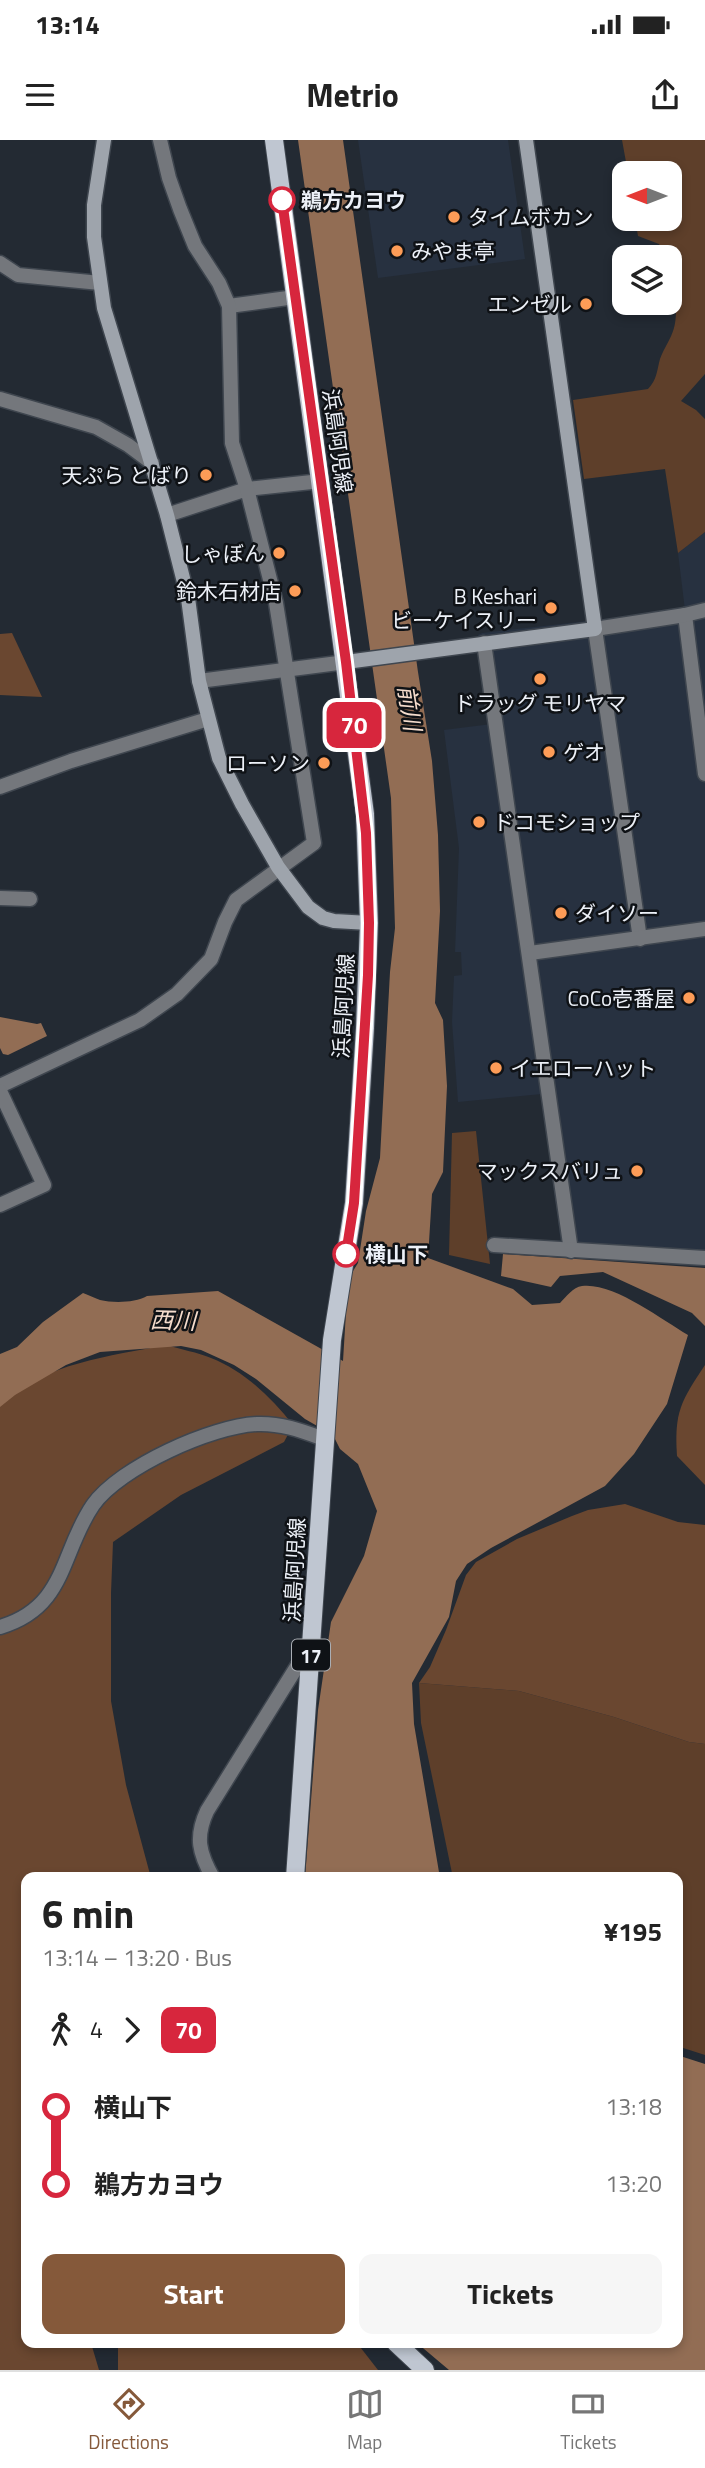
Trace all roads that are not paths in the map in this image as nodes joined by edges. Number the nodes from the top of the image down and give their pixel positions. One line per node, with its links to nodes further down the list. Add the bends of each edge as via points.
1 (104, 140): 6 (street, via 94,205)
2 (160, 140): 8 (street, via 195,246)
3 (274, 140): 7 (main road, 浜島阿児線 / 17)
4 (526, 140): 16 (street)
5 (0, 263): 6 (street, via 18,275)
6 (100, 283): 10 (street, via 114,345)
7 (295, 297): 8 (street); 11 (main road, 浜島阿児線 / 17)
8 (229, 306): 12 (street, via 232,443)
9 (0, 399): 10 (street, via 96,427)
10 (152, 463): 13 (street)
11 (321, 481): 12 (street); 18 (main road, 浜島阿児線 / 17)
12 (247, 489): 13 (street); 19 (street, via 276,603)
13 (167, 515): 20 (street, via 188,598)
14 (705, 610): 15 (street)
15 (685, 615): 16 (street); 22 (street)
16 (595, 629): 17 (street); 29 (street)
17 (484, 643): 18 (street); 30 (street)
18 (353, 661): 19 (street); 27 (main road, 浜島阿児線 / 17)
19 (287, 670): 20 (street); 24 (street, via 314,843)
20 (199, 681): 21 (street)
21 (208, 719): 23 (street); 24 (street, via 219,758)
22 (705, 774)
23 (0, 787)
24 (278, 867): 27 (street, via 308,907 323,918); 31 (street, via 236,900 211,959 177,993 128,1027)
25 (0, 898): 26 (street)
26 (30, 900)
27 (369, 923): 36 (main road, 浜島阿児線 / 17, via 354,1203 332,1340)
28 (705, 929): 29 (street)
29 (640, 939): 30 (street)
30 (530, 953): 34 (street)
31 (0, 1088): 32 (street, via 44,1185)
32 (0, 1205)
33 (494, 1245): 34 (street)
34 (570, 1251): 35 (street)
35 (705, 1258)
36 (324, 1436): 37 (street, via 285,1426 236,1427 131,1470 94,1504 50,1595 27,1616); 38 (main road, 浜島阿児線 / 17)
37 (0, 1627)
38 (312, 1643): 39 (street, via 207,1811 199,1847); 40 (main road, 浜島阿児線 / 17)
39 (210, 1872)
40 (295, 1872)
41 (401, 2348): 42 (main road)
42 (425, 2370)

